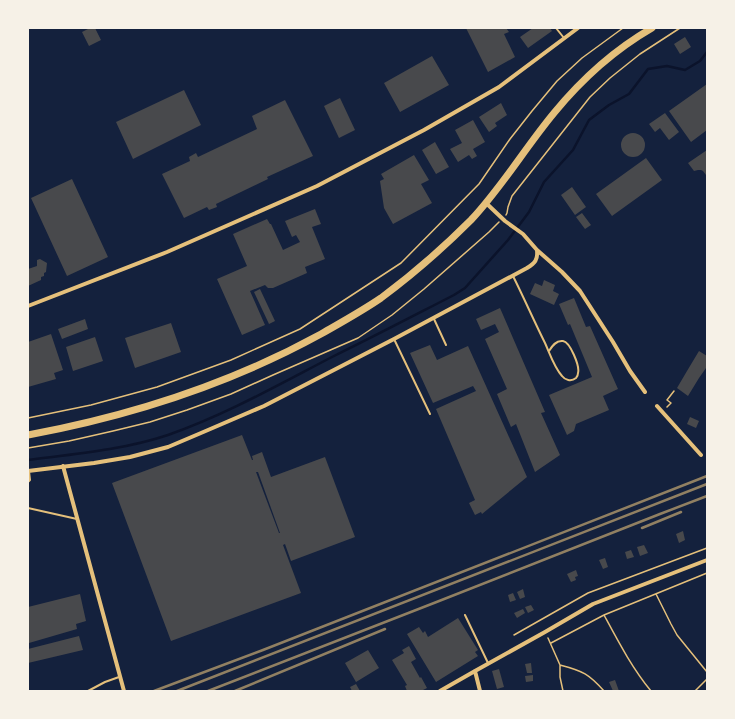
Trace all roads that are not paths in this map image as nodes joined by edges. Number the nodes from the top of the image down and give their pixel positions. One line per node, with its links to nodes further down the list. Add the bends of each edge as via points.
1 (556, 28): 4 (lane)
2 (578, 28): 4 (street)
3 (652, 28): 5 (main road, via 614,54 554,112)
4 (564, 38): 8 (street, via 493,90 424,130 317,186 167,252)
5 (486, 203): 6 (street, via 523,234); 16 (main road, via 457,233 400,283 343,322 306,342 236,375 160,403)
6 (537, 250): 7 (street, via 534,263); 13 (street, via 580,291)
7 (513, 275): 9 (street); 12 (lane)
8 (28, 306)
9 (434, 318): 10 (street); 11 (lane)
10 (394, 339): 15 (lane); 18 (street, via 264,406 168,447 130,457)
11 (446, 345)
12 (549, 351): 12 (lane, via 562,376 567,380 576,378 578,369 575,357 567,344 564,341 557,342)
13 (645, 392)
14 (657, 406): 17 (street)
15 (430, 414)
16 (28, 435)
17 (702, 455)
18 (63, 466): 19 (street); 22 (street)
19 (28, 471): 20 (lane)
20 (28, 482)
21 (28, 508): 22 (lane)
22 (77, 519): 27 (street)
23 (707, 560): 25 (street, via 592,604)
24 (464, 615): 25 (lane)
25 (488, 663): 26 (street)
26 (475, 670): 30 (street); 31 (street)
27 (120, 677): 28 (lane); 29 (street)
28 (88, 691)
29 (124, 691)
30 (440, 691)
31 (480, 691)

